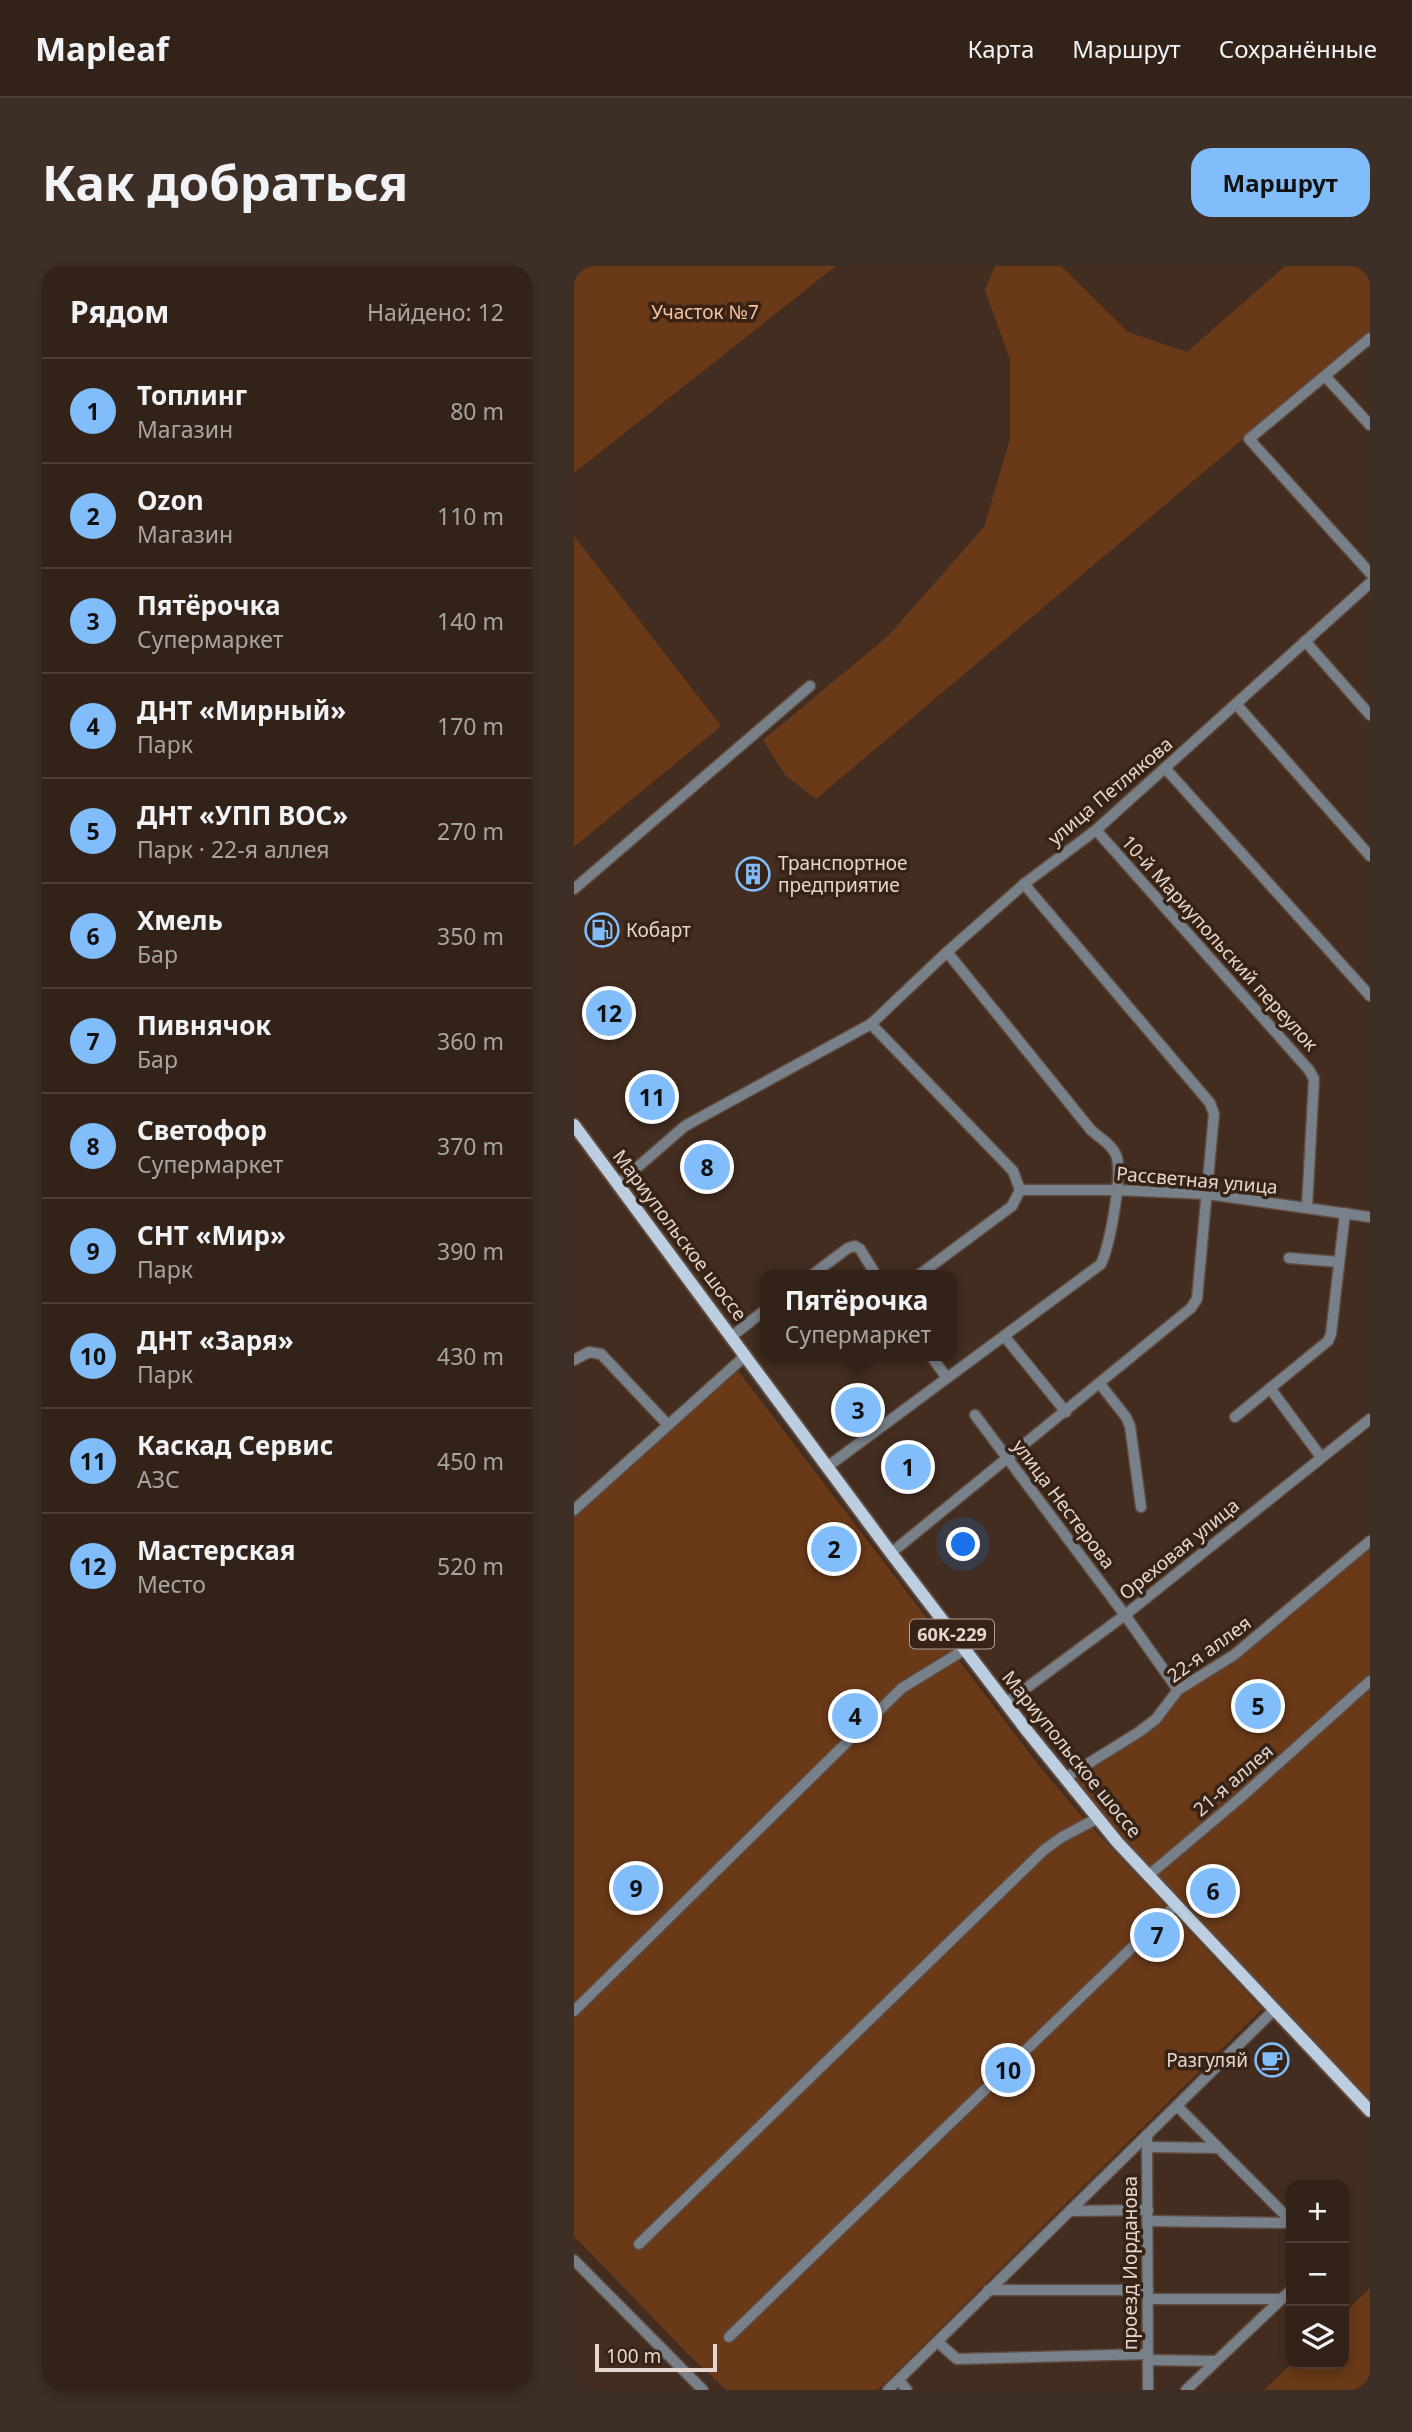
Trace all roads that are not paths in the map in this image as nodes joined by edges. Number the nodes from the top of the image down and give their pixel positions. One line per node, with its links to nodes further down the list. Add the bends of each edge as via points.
1 (1370, 338): 2 (street)
2 (1325, 376): 3 (street); 4 (street, via 1250,439)
3 (1370, 425)
4 (1370, 573)
5 (1370, 583): 6 (street, улица Петлякова)
6 (1305, 642): 8 (street, улица Петлякова); 9 (street)
7 (810, 686): 14 (street)
8 (1236, 704): 10 (street, улица Петлякова); 12 (street)
9 (1370, 715)
10 (1165, 768): 11 (street, улица Петлякова); 16 (street)
11 (1096, 830): 13 (street, улица Петлякова); 23 (street, 10-й Мариупольский переулок, via 1309,1070 1314,1079)
12 (1370, 856)
13 (1024, 884): 15 (street, улица Петлякова); 22 (street, via 1210,1103 1214,1114)
14 (574, 889)
15 (947, 952): 17 (street, улица Петлякова); 21 (street, via 1091,1130 1110,1145 1117,1158)
16 (1370, 996)
17 (871, 1024): 19 (street, улица Петлякова, via 685,1126); 20 (street, via 1013,1171)
18 (574, 1125): 19 (main road, Мариупольское шоссе / 60К-229)
19 (618, 1184): 32 (main road, Мариупольское шоссе / 60К-229)
20 (1020, 1190): 21 (street, Рассветная улица); 30 (street, via 1012,1206)
21 (1116, 1190): 22 (street, Рассветная улица); 33 (street, via 1101,1264)
22 (1207, 1194): 23 (street, Рассветная улица); 38 (street, via 1197,1299)
23 (1307, 1208): 24 (street, Рассветная улица)
24 (1345, 1213): 25 (street, Рассветная улица); 27 (street)
25 (1370, 1217)
26 (1289, 1258): 27 (street)
27 (1339, 1262): 39 (street, via 1328,1341)
28 (819, 1270): 29 (street, via 855,1246)
29 (873, 1270)
30 (926, 1270)
31 (760, 1314): 32 (street)
32 (731, 1336): 34 (main road, Мариупольское шоссе / 60К-229)
33 (1004, 1337): 37 (street); 40 (street)
34 (745, 1356): 44 (street); 47 (main road, Мариупольское шоссе / 60К-229)
35 (574, 1360): 44 (street, via 589,1352 601,1354)
36 (935, 1361): 37 (street)
37 (947, 1378): 47 (street)
38 (1100, 1384): 40 (street); 48 (street, via 1130,1426)
39 (1270, 1388): 42 (street); 45 (street)
40 (1066, 1412): 46 (street)
41 (975, 1415): 46 (street, улица Нестерова)
42 (1235, 1417)
43 (1370, 1419): 45 (street, Ореховая улица)
44 (668, 1425): 49 (street)
45 (1321, 1457): 52 (street, Ореховая улица)
46 (1008, 1459): 51 (street); 52 (street, улица Нестерова)
47 (827, 1467): 51 (main road, Мариупольское шоссе / 60К-229)
48 (1140, 1507)
49 (574, 1510)
50 (1370, 1541): 55 (street, 22-я аллея, via 1234,1655)
51 (891, 1553): 53 (main road, Мариупольское шоссе / 60К-229)
52 (1125, 1615): 55 (street, улица Нестерова); 56 (street, Ореховая улица)
53 (964, 1650): 56 (main road, Мариупольское шоссе / 60К-229); 62 (street, via 902,1688)
54 (1370, 1681): 59 (street, 21-я аллея)
55 (1178, 1690): 57 (street, 22-я аллея, via 1156,1719)
56 (1006, 1703): 57 (main road, Мариупольское шоссе / 60К-229)
57 (1065, 1778): 58 (main road, Мариупольское шоссе / 60К-229)
58 (1098, 1818): 59 (main road, Мариупольское шоссе / 60К-229); 72 (street, via 1044,1850)
59 (1149, 1875): 60 (main road, Мариупольское шоссе / 60К-229)
60 (1177, 1905): 61 (main road, Мариупольское шоссе / 60К-229); 78 (street)
61 (1275, 2009): 63 (street); 64 (main road, Мариупольское шоссе / 60К-229)
62 (574, 2011)
63 (1177, 2106): 65 (street); 67 (street)
64 (1370, 2111)
65 (1147, 2135): 66 (street, проезд Иорданова); 68 (street)
66 (1148, 2147): 67 (street); 69 (street, проезд Иорданова)
67 (1218, 2148): 70 (street)
68 (1070, 2211): 69 (street); 74 (street)
69 (1148, 2215): 71 (street); 75 (street, проезд Иорданова)
70 (1286, 2217)
71 (1286, 2222)
72 (639, 2244)
73 (574, 2260): 82 (street)
74 (988, 2290): 75 (street); 83 (street)
75 (1148, 2294): 77 (street); 80 (street, проезд Иорданова)
76 (1286, 2295): 77 (street)
77 (1282, 2299): 81 (street)
78 (729, 2337)
79 (941, 2345): 80 (street, via 957,2359)
80 (1148, 2357): 81 (street); 84 (street, проезд Иорданова)
81 (1214, 2361): 85 (street)
82 (703, 2390)
83 (888, 2390)
84 (1148, 2390)
85 (1186, 2390)

